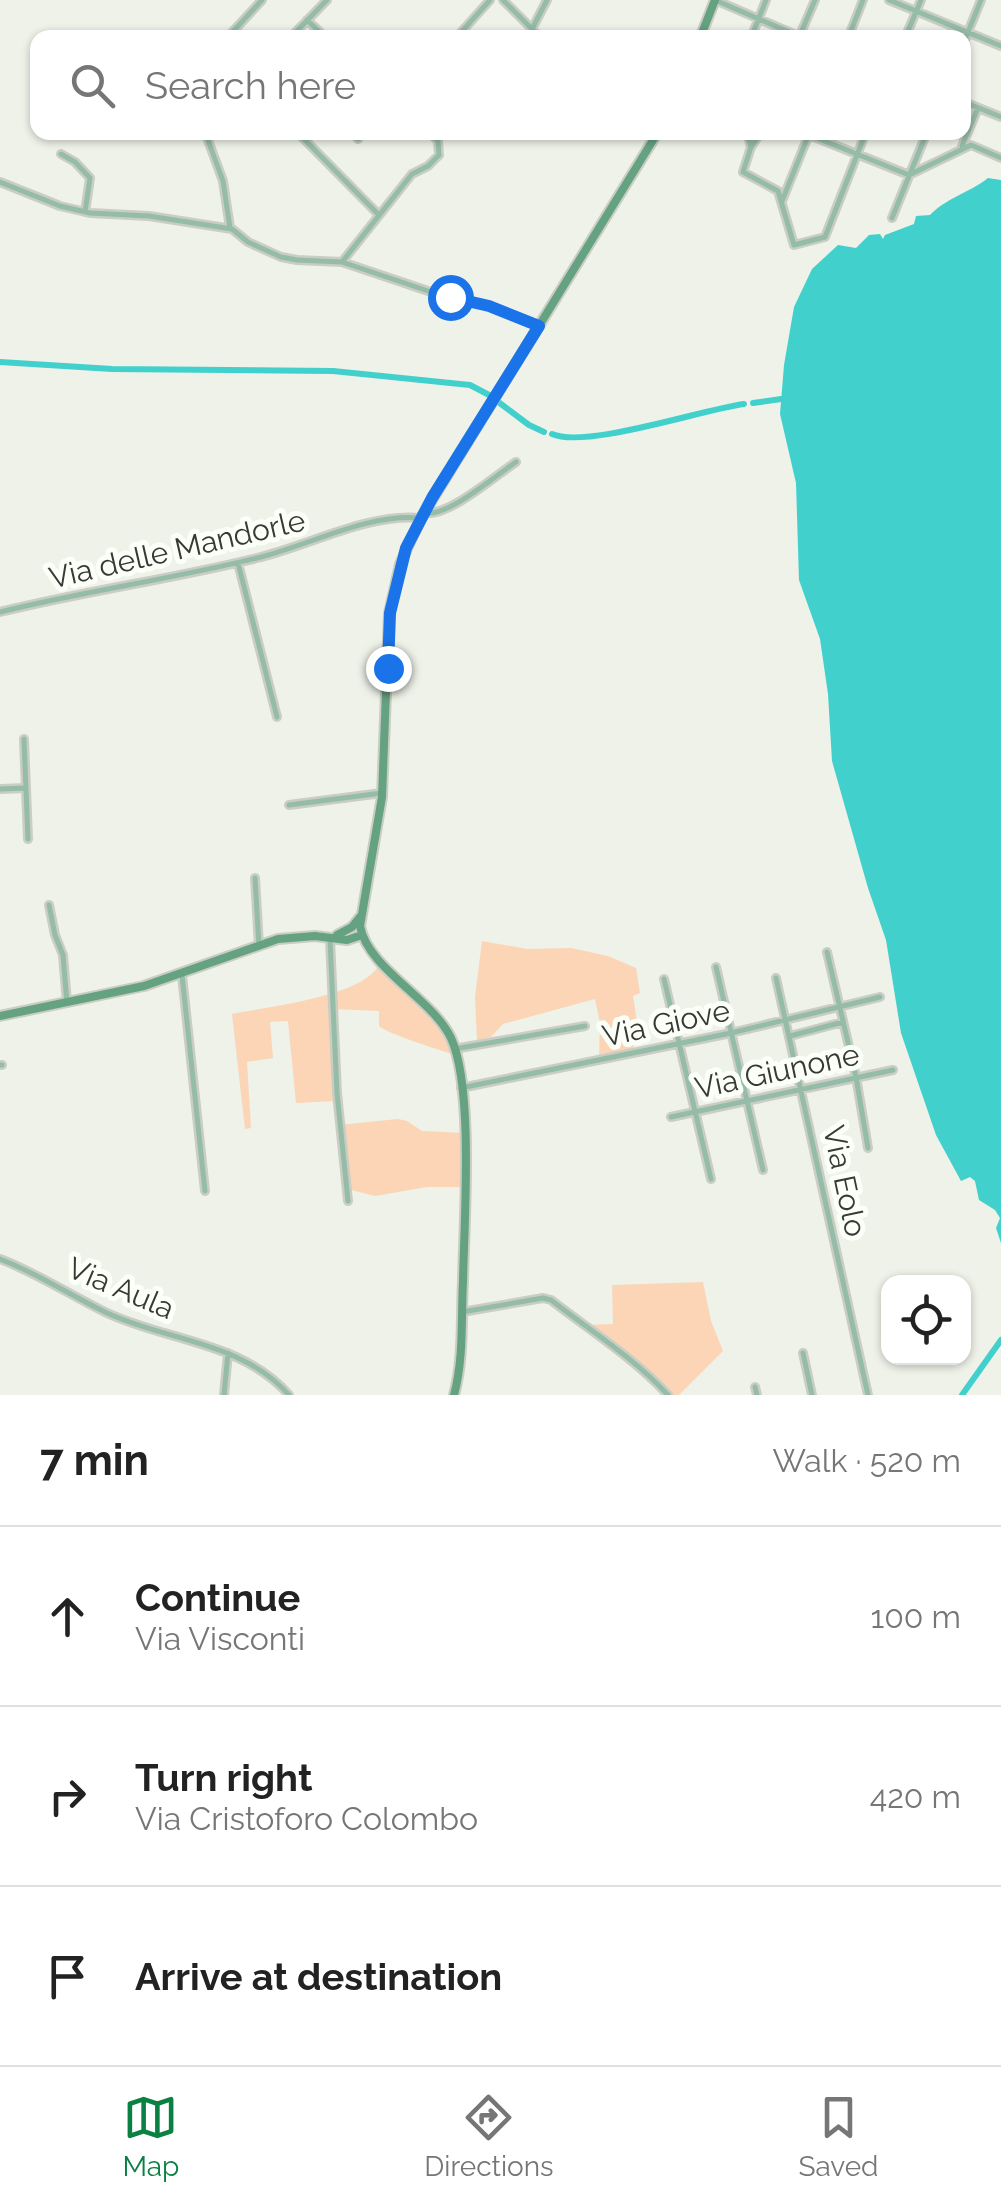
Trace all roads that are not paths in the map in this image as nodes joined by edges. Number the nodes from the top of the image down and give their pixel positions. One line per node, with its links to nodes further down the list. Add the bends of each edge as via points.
1 (262, 0): 17 (street)
2 (328, 0): 14 (street)
3 (490, 0): 20 (street)
4 (504, 0): 16 (street)
5 (546, 0): 16 (street)
6 (715, 0): 15 (street); 21 (main road)
7 (766, 0): 15 (street)
8 (815, 0): 24 (street)
9 (863, 0): 25 (street)
10 (889, 0): 13 (street)
11 (920, 0): 13 (street)
12 (981, 0): 28 (street)
13 (916, 11): 26 (street); 27 (street)
14 (307, 20): 18 (street); 19 (street)
15 (758, 20): 22 (street); 23 (street)
16 (532, 29)
17 (234, 30)
18 (298, 30)
19 (318, 30)
20 (463, 30)
21 (703, 30)
22 (754, 30)
23 (783, 30)
24 (804, 30)
25 (851, 30)
26 (908, 30)
27 (963, 30)
28 (969, 30)
29 (971, 33): 30 (street)
30 (1001, 46)
31 (971, 105): 32 (street)
32 (978, 108): 33 (street); 34 (street)
33 (1001, 117)
34 (971, 126)
35 (208, 140): 57 (street)
36 (305, 140): 55 (street)
37 (437, 140): 55 (street, via 440,155 412,174)
38 (654, 140): 59 (main road)
39 (750, 140): 46 (street)
40 (756, 140): 46 (street)
41 (804, 140): 53 (street)
42 (823, 140): 49 (street)
43 (863, 140): 49 (street)
44 (924, 140): 51 (street)
45 (966, 140): 47 (street)
46 (751, 147): 53 (street, via 743,172 778,191)
47 (962, 149): 50 (street, via 971,145); 51 (street)
48 (60, 154): 54 (street, via 90,178)
49 (857, 155): 51 (street); 53 (street, via 824,237 794,245)
50 (1001, 158)
51 (909, 175): 56 (street)
52 (0, 182): 54 (street)
53 (782, 201)
54 (86, 212): 57 (street)
55 (378, 214): 58 (street)
56 (892, 218)
57 (230, 228): 58 (street, via 282,256)
58 (342, 262): 59 (street)
59 (539, 326): 61 (main road)
60 (516, 462): 61 (street, Via delle Mandorle, via 452,506)
61 (422, 516): 62 (street, Via delle Mandorle, via 389,516); 68 (main road, via 400,564 390,613)
62 (238, 562): 63 (street, Via delle Mandorle); 64 (street)
63 (0, 612)
64 (277, 717)
65 (24, 739): 66 (street)
66 (26, 788): 67 (street); 70 (street)
67 (0, 789)
68 (382, 793): 69 (street); 73 (main road)
69 (289, 806)
70 (28, 839)
71 (255, 878): 77 (street)
72 (50, 905): 85 (street)
73 (360, 917): 74 (main road); 76 (main road)
74 (362, 935): 76 (main road); 79 (main road)
75 (332, 937): 76 (main road); 77 (main road, via 297,936); 106 (street)
76 (346, 937): 79 (main road)
77 (259, 946): 81 (main road)
78 (827, 952): 86 (street)
79 (375, 955): 94 (main road, via 444,1026)
80 (716, 967): 91 (street)
81 (182, 976): 85 (main road); 105 (street)
82 (776, 978): 88 (street, Via Eolo)
83 (664, 979): 93 (street)
84 (880, 997): 86 (street, Via Giove)
85 (67, 1003): 87 (main road)
86 (839, 1006): 88 (street, Via Giove); 89 (street)
87 (0, 1016)
88 (788, 1020): 91 (street, Via Giove); 92 (street, Via Eolo)
89 (843, 1022): 92 (street); 96 (street)
90 (585, 1026): 94 (street)
91 (731, 1033): 93 (street, Via Giove); 99 (street)
92 (790, 1036): 98 (street, Via Eolo)
93 (678, 1042): 97 (street, Via Giove); 100 (street)
94 (454, 1049): 97 (main road)
95 (894, 1070): 96 (street, Via Giunone)
96 (856, 1077): 98 (street, Via Giunone); 102 (street)
97 (461, 1088): 108 (main road)
98 (800, 1090): 99 (street, Via Giunone); 116 (street, Via Eolo)
99 (747, 1101): 100 (street, Via Giunone); 103 (street)
100 (695, 1112): 101 (street, Via Giunone); 104 (street)
101 (671, 1117)
102 (868, 1148)
103 (764, 1170)
104 (711, 1179)
105 (205, 1191)
106 (348, 1201)
107 (0, 1259): 110 (street, Via Aula, via 107,1314)
108 (462, 1312): 113 (main road); 114 (street, via 551,1300 642,1367)
109 (804, 1353): 115 (street)
110 (228, 1354): 111 (street); 112 (street, Via Aula)
111 (224, 1395)
112 (289, 1395)
113 (454, 1395)
114 (668, 1395)
115 (812, 1395)
116 (868, 1395)

